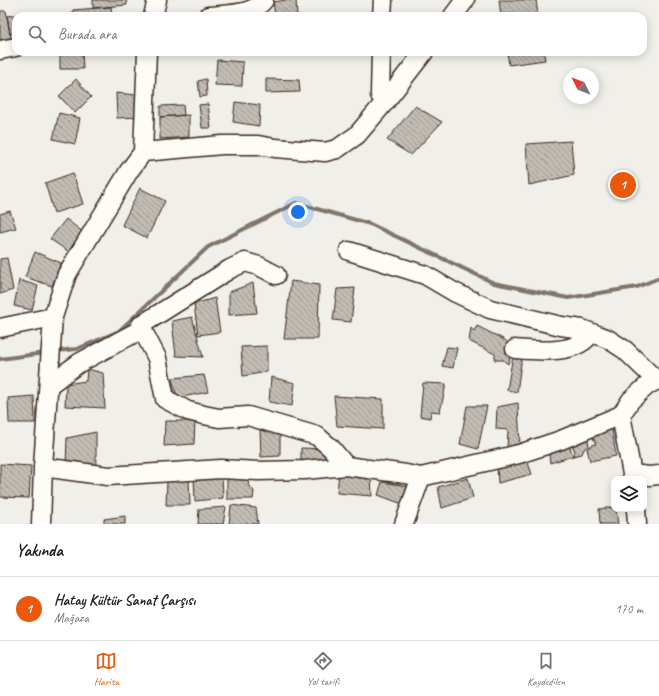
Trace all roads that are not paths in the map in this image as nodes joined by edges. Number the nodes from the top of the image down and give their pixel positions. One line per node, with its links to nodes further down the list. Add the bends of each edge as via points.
1 (157, 0): 5 (street)
2 (264, 0): 6 (street, via 256,8)
3 (383, 0): 7 (street)
4 (465, 0): 8 (street)
5 (154, 12)
6 (240, 12)
7 (382, 12)
8 (456, 12)
9 (12, 48): 10 (street)
10 (0, 50)
11 (147, 56): 15 (street)
12 (381, 56): 14 (street, via 380,95)
13 (421, 56): 14 (street)
14 (385, 102): 15 (street, via 357,134 337,149 325,152 258,144)
15 (142, 152): 18 (street, via 67,274)
16 (349, 251): 21 (street, via 425,275 490,310)
17 (276, 275): 20 (street, via 245,262 141,325)
18 (53, 316): 19 (street); 24 (street)
19 (0, 328)
20 (142, 329): 24 (street, via 79,364); 26 (street, via 157,358 166,399 188,411 204,415 219,418 248,416 317,436)
21 (591, 332): 22 (street, via 585,341 558,350); 23 (street, via 625,350)
22 (516, 349)
23 (658, 380): 25 (street, via 631,400)
24 (49, 386): 27 (street)
25 (621, 415): 29 (street); 31 (street, via 561,440 518,454)
26 (346, 466): 27 (street, via 305,470 221,469 108,476); 31 (street)
27 (43, 467): 33 (street)
28 (659, 474): 30 (street)
29 (632, 476)
30 (647, 476)
31 (421, 478): 34 (street)
32 (636, 512): 35 (street)
33 (42, 524)
34 (404, 524)
35 (637, 524)

